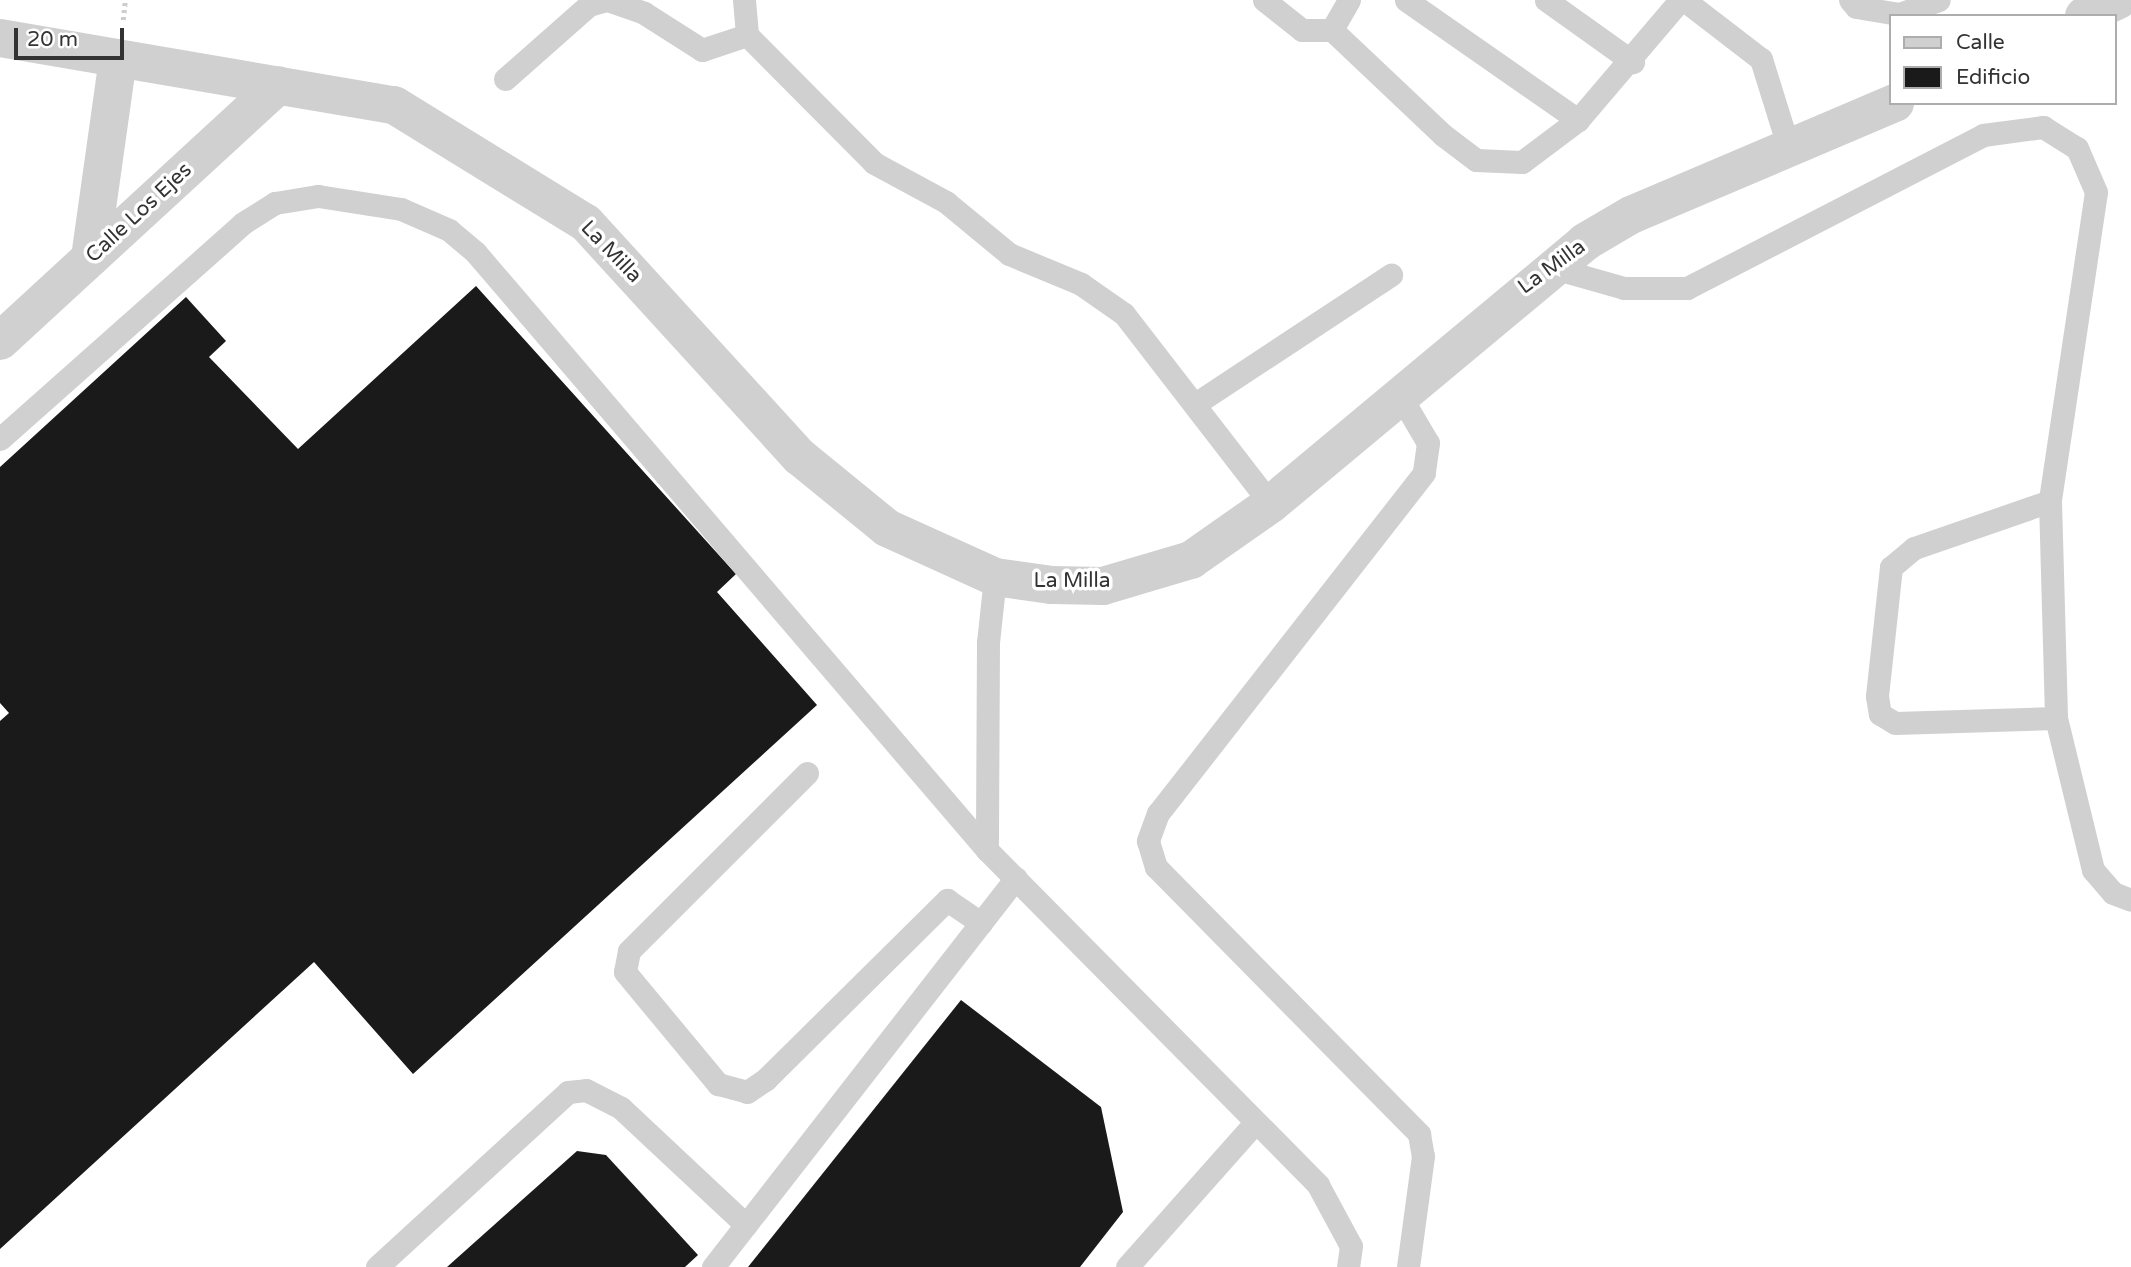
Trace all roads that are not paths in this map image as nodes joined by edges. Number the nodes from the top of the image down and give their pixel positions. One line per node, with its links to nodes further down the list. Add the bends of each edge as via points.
1 (744, 0): 12 (lane)
2 (1264, 0): 11 (lane, via 1302,30)
3 (1349, 0): 11 (lane)
4 (1406, 0): 19 (lane)
5 (1546, 0): 15 (lane)
6 (1682, 0): 15 (lane); 20 (lane, via 1761,59)
7 (1850, 0): 8 (lane, via 1856,7 1899,14)
8 (1938, 0)
9 (2118, 0): 10 (street)
10 (2088, 14)
11 (1332, 30): 19 (lane, via 1476,160 1522,162)
12 (747, 35): 16 (lane, via 702,50 644,13 607,0 589,5); 26 (lane, via 874,163 946,202 1009,254 1081,284 1124,314)
13 (0, 38): 14 (street, La Milla)
14 (118, 58): 17 (street, La Milla); 21 (street)
15 (1633, 62): 19 (lane)
16 (505, 79)
17 (278, 85): 21 (street, Calle Los Ejes); 30 (street, La Milla, via 394,105 586,223 800,457 887,528)
18 (1890, 105): 20 (street, La Milla)
19 (1578, 120)
20 (1789, 149): 22 (street, La Milla, via 1631,215)
21 (90, 258): 24 (street, Calle Los Ejes)
22 (1550, 267): 25 (street, La Milla); 28 (lane, via 1624,288 1687,288 1983,135 2043,127 2077,148 2096,191)
23 (1391, 275): 26 (lane)
24 (0, 341)
25 (1398, 392): 29 (street, La Milla); 43 (lane, via 1428,443 1424,473 1158,813 1148,841 1156,867 1419,1134 1423,1156)
26 (1195, 404): 29 (lane)
27 (0, 439): 33 (lane, via 243,223 275,203 318,196 401,209 449,230 476,253)
28 (2050, 501): 31 (lane); 31 (lane, via 1914,548 1891,567 1877,696 1880,714 1895,723)
29 (1270, 503): 30 (street, La Milla, via 1191,560 1146,576 1102,586)
30 (995, 577): 33 (lane, via 988,642)
31 (2056, 718): 35 (lane, via 2093,870 2113,893)
32 (807, 773): 36 (lane, via 629,951 625,972 718,1084 747,1092 766,1079 947,900)
33 (986, 850): 34 (lane)
34 (1016, 878): 36 (lane); 37 (lane)
35 (2131, 900)
36 (981, 923): 38 (lane)
37 (1254, 1124): 41 (lane); 42 (lane, via 1318,1185 1351,1246)
38 (746, 1224): 39 (lane, via 621,1108 586,1090 568,1092); 40 (lane)
39 (377, 1267)
40 (713, 1267)
41 (1127, 1267)
42 (1348, 1267)
43 (1408, 1267)

